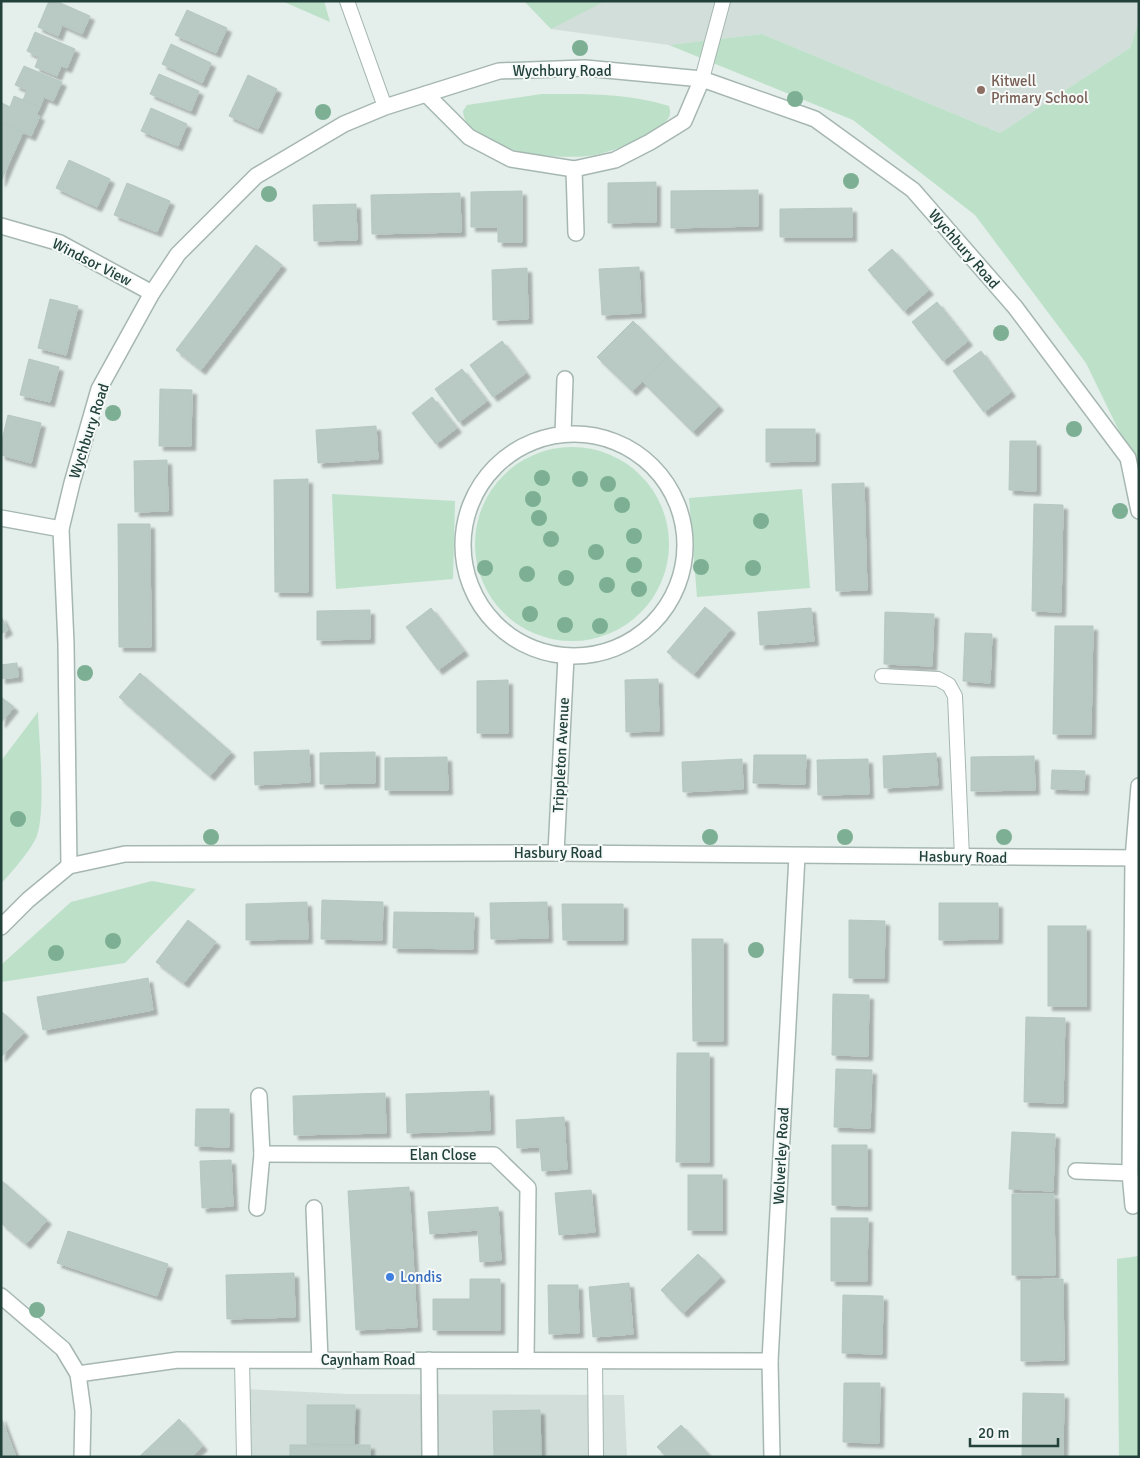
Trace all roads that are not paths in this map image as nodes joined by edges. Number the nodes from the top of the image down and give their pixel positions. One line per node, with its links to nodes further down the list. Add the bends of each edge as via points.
1 (347, 1): 5 (lane)
2 (723, 1): 3 (lane)
3 (702, 79): 4 (street, Wychbury Road, via 585,68 499,71); 6 (street, via 684,121 615,160); 12 (street, Wychbury Road, via 815,119 913,190 1014,307 1128,458)
4 (426, 94): 5 (street, Wychbury Road); 6 (street, via 469,137 511,159)
5 (385, 107): 9 (street, Wychbury Road, via 344,124 256,176 178,254)
6 (574, 170): 8 (street)
7 (1, 226): 9 (street, Windsor View, via 60,243)
8 (576, 233)
9 (152, 293): 14 (street, Wychbury Road, via 100,389)
10 (565, 380): 11 (street)
11 (564, 434): 15 (street, via 528,443 497,464 474,493 463,528 463,565 476,600 499,629 530,648); 15 (street, via 600,436 634,451 661,475 679,508 686,544 680,580 663,613 636,638 602,653)
12 (1139, 510)
13 (1, 518): 14 (street)
14 (61, 529): 22 (street, Wychbury Road)
15 (566, 657): 18 (street, Trippleton Avenue)
16 (882, 676): 20 (lane, via 938,678 949,686 955,696)
17 (1139, 786): 21 (street)
18 (556, 853): 19 (street, Hasbury Road); 22 (street, Hasbury Road, via 126,854)
19 (797, 856): 20 (street, Hasbury Road); 37 (street, Wolverley Road)
20 (962, 857): 21 (street, Hasbury Road)
21 (1136, 858): 27 (street)
22 (69, 866): 23 (street, Hasbury Road)
23 (1, 927)
24 (259, 1096): 25 (street)
25 (262, 1154): 29 (street); 35 (street, Elan Close, via 494,1155 528,1188)
26 (1076, 1171): 27 (street)
27 (1130, 1173): 28 (street)
28 (1133, 1206)
29 (257, 1208)
30 (314, 1208): 33 (street)
31 (1, 1296): 38 (street, via 63,1349)
32 (242, 1360): 33 (street, Caynham Road); 38 (street, Caynham Road, via 178,1360); 40 (lane)
33 (320, 1360): 34 (street, Caynham Road)
34 (429, 1360): 35 (street, Caynham Road); 41 (street)
35 (526, 1360): 36 (street, Caynham Road)
36 (595, 1361): 37 (street, Caynham Road); 42 (lane)
37 (770, 1362): 43 (street, Wolverley Road)
38 (78, 1374): 39 (street, via 83,1411)
39 (82, 1457)
40 (244, 1457)
41 (430, 1457)
42 (596, 1457)
43 (772, 1457)

